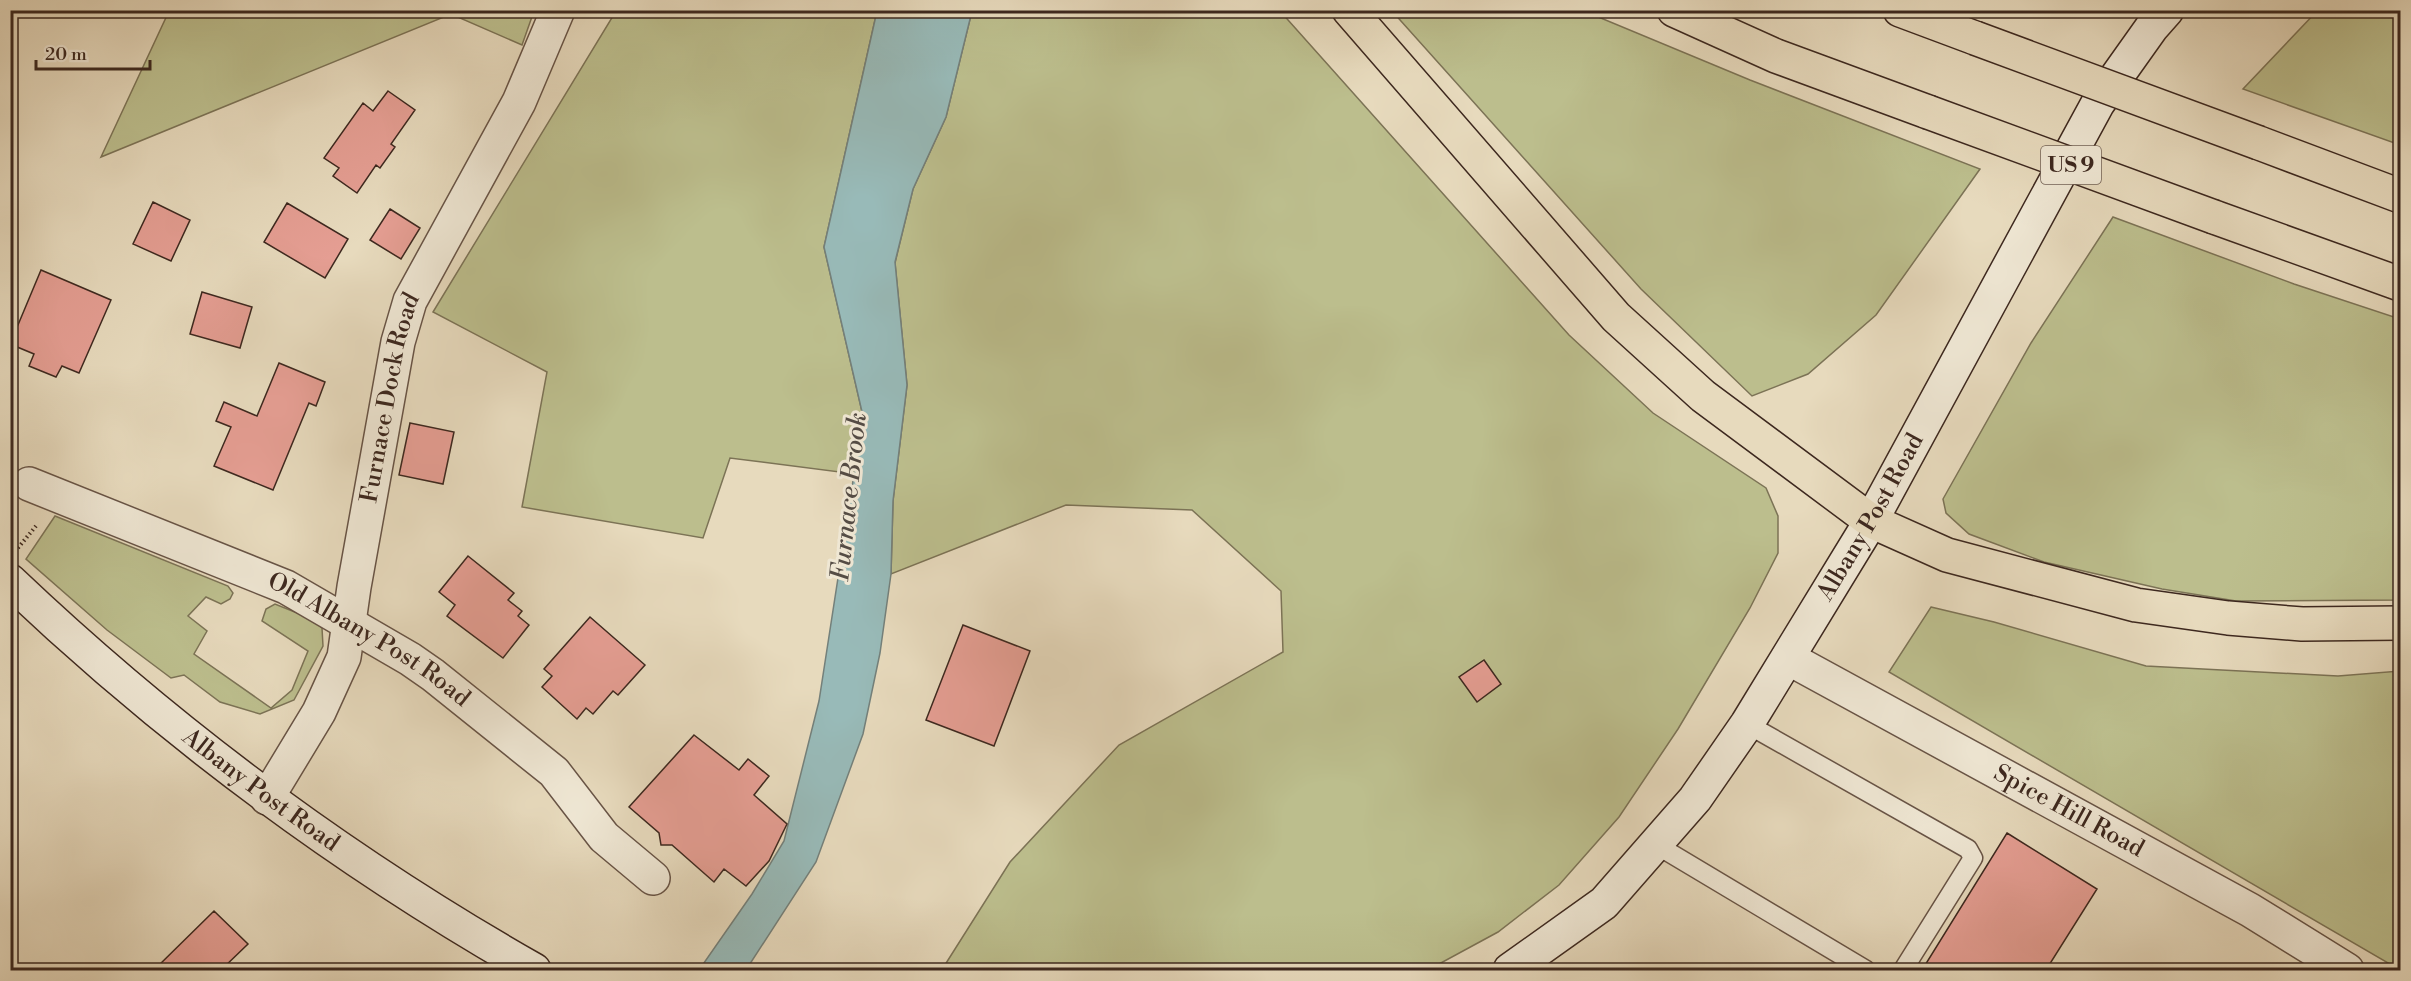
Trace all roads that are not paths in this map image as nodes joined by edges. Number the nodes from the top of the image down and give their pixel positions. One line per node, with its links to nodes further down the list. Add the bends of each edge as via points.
1 (558, 10): 11 (street, Furnace Dock Road, via 519,102 410,301 398,342)
2 (1349, 10): 9 (highway, via 1616,317 1703,396)
3 (1674, 10): 7 (highway, US 9, bridge, via 1776,56)
4 (1900, 10): 6 (highway, bridge)
5 (2167, 10): 9 (street, Albany Post Road, via 2097,103)
6 (2400, 196)
7 (2400, 284)
8 (29, 484): 11 (street, Old Albany Post Road, via 262,576)
9 (1871, 521): 12 (highway, via 1947,555 2136,605 2302,624); 13 (street, Albany Post Road)
10 (10, 581): 15 (street, Albany Post Road, via 102,666)
11 (349, 622): 15 (street, Furnace Dock Road, via 344,657 331,689); 17 (street, Old Albany Post Road, via 433,675 519,742 554,772 604,837)
12 (2400, 623)
13 (1788, 658): 14 (street, Albany Post Road); 22 (street, Spice Hill Road, via 2250,910)
14 (1747, 724): 16 (street, Albany Post Road, via 1695,800); 21 (lane, via 1968,849 1973,858)
15 (267, 798): 18 (street, Albany Post Road, via 405,893)
16 (1655, 844): 19 (street, Albany Post Road, via 1604,903); 20 (lane)
17 (653, 878)
18 (534, 970)
19 (1510, 970)
20 (1866, 970)
21 (1904, 970)
22 (2347, 970)

